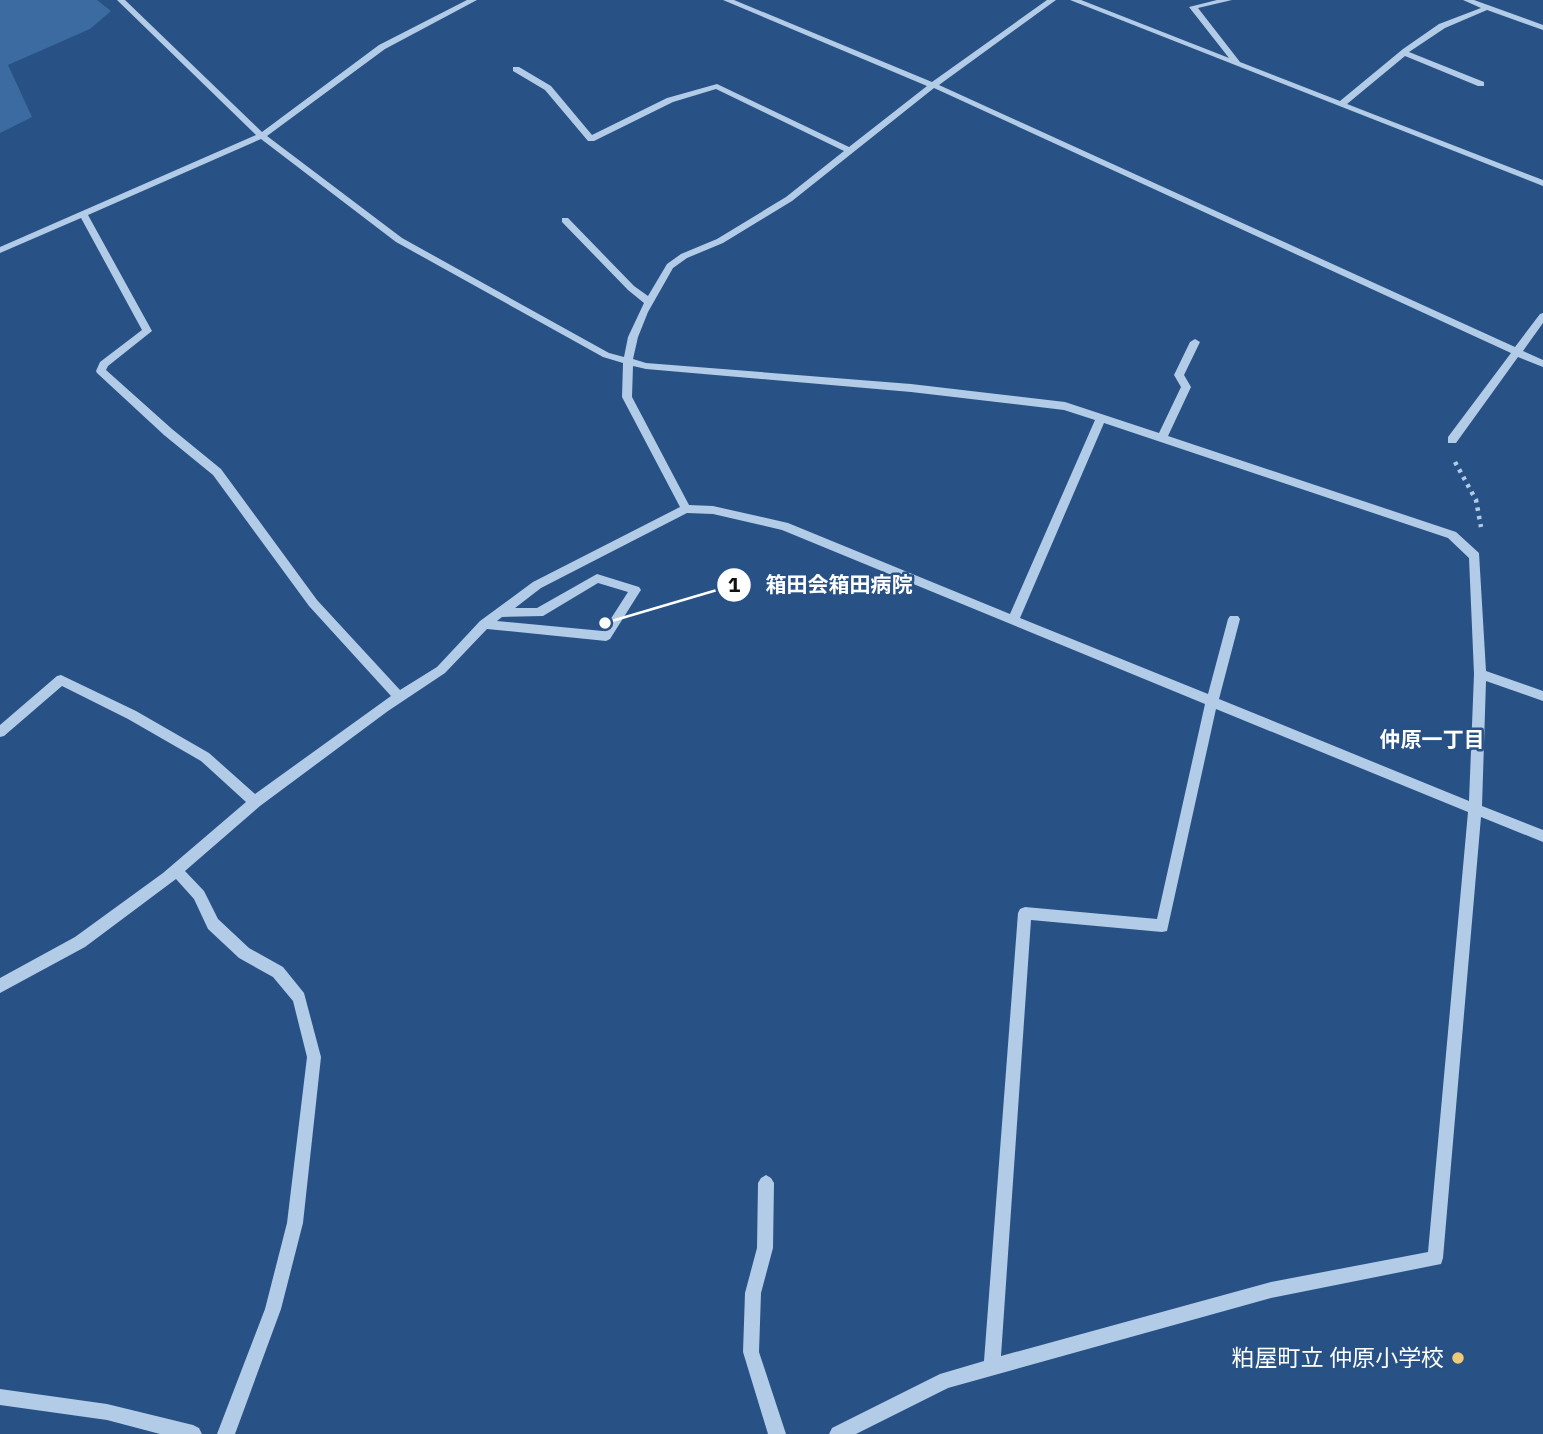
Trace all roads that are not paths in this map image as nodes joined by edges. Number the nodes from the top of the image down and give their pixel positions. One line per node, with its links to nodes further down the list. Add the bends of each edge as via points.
1 (121, 0): 16 (street)
2 (473, 0): 16 (street, via 382,47)
3 (726, 0): 14 (street)
4 (1052, 0): 14 (street)
5 (1074, 0): 11 (street)
6 (1228, 0): 11 (street, via 1193,7)
7 (1467, 0): 8 (street)
8 (1486, 8): 9 (street); 10 (street, via 1442,26)
9 (1543, 28)
10 (1404, 53): 13 (street); 15 (street)
11 (1237, 64): 15 (street)
12 (516, 68): 17 (street, via 548,89 591,139 670,100 717,86)
13 (1481, 84)
14 (933, 85): 17 (street); 25 (street)
15 (1342, 104): 18 (street)
16 (262, 136): 19 (street); 26 (street, via 399,240 606,355)
17 (850, 151): 22 (street, via 789,199 670,266)
18 (1543, 183)
19 (83, 214): 21 (street); 38 (street, via 147,331 101,371 217,472 313,603)
20 (565, 220): 22 (street)
21 (0, 250)
22 (649, 302): 26 (street)
23 (1543, 316): 25 (street)
24 (1195, 342): 29 (street, via 1180,375 1185,387)
25 (1516, 352): 27 (street); 30 (street)
26 (628, 361): 28 (street, via 1065,406); 31 (street, via 627,397)
27 (1543, 364)
28 (1101, 418): 29 (street); 34 (street)
29 (1162, 438): 36 (street, via 1452,535 1475,556)
30 (1452, 440)
31 (686, 509): 32 (street, via 537,585); 34 (street, via 713,510 784,526)
32 (500, 612): 35 (street); 35 (street, via 539,613 597,578 635,590 606,636)
33 (1234, 619): 39 (street)
34 (1013, 620): 39 (street)
35 (484, 624): 38 (street, via 441,670)
36 (1480, 674): 37 (street); 42 (street)
37 (1543, 696)
38 (399, 697): 41 (street)
39 (1212, 701): 42 (street); 47 (street, via 1162,926 1025,913)
40 (0, 732): 41 (street, via 61,680 205,757)
41 (255, 802): 44 (street)
42 (1475, 809): 43 (street); 47 (street, via 1435,1258 1271,1290)
43 (1543, 836)
44 (176, 870): 45 (street, via 80,942); 50 (street, via 199,895 213,924 244,953 278,972 299,998 314,1057 295,1223 273,1309)
45 (0, 986)
46 (765, 1183): 51 (street, via 765,1248 753,1293 751,1352)
47 (992, 1367): 52 (street, via 946,1380)
48 (0, 1397): 49 (street, via 107,1412)
49 (193, 1434)
50 (226, 1434)
51 (777, 1434)
52 (838, 1434)

